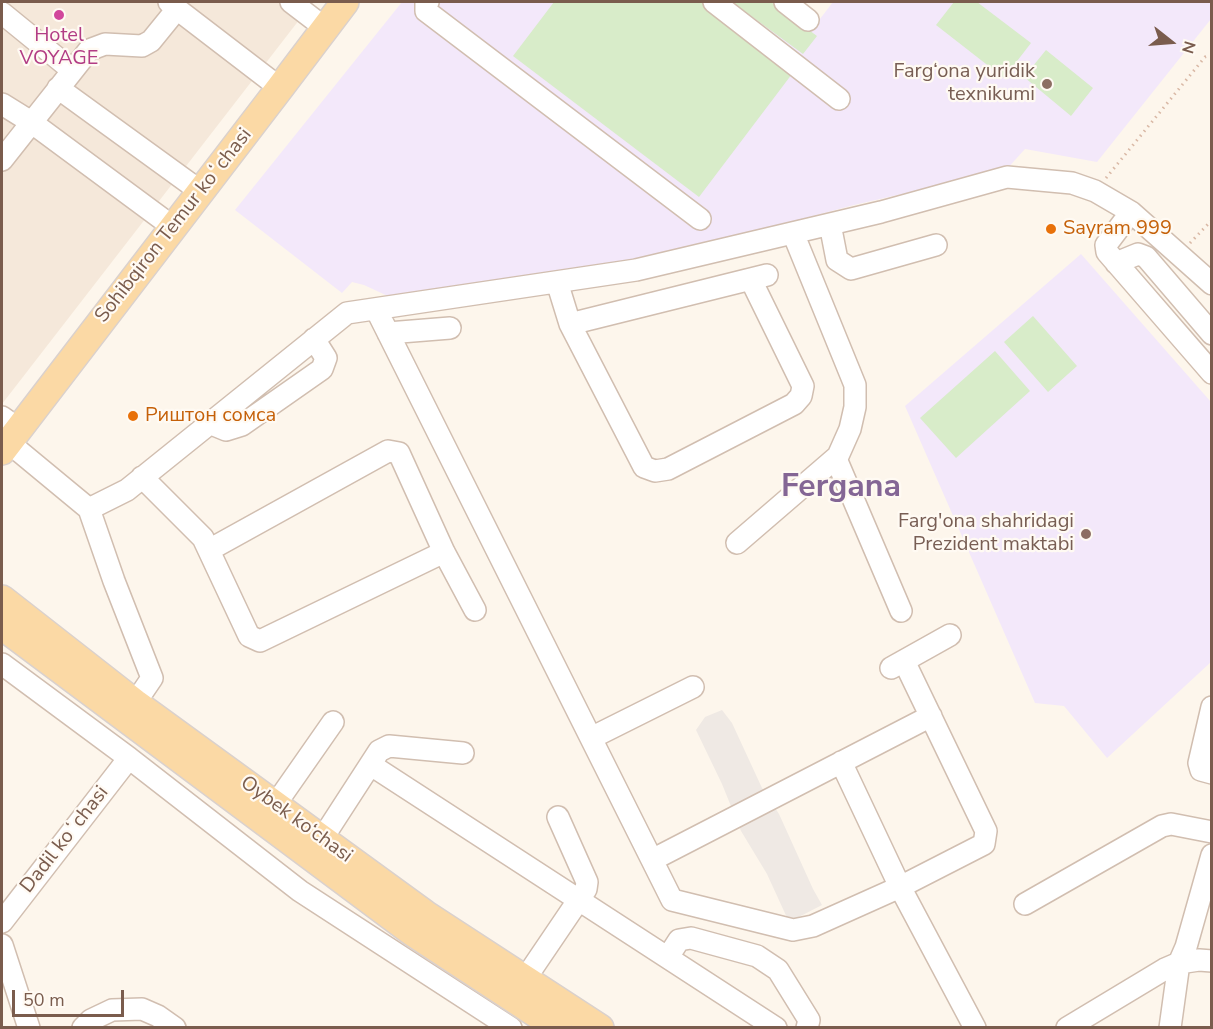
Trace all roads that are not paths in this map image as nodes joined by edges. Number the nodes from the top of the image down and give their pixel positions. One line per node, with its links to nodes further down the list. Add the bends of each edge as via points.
1 (291, 2): 9 (street)
2 (345, 2): 9 (main road, Sohibqiron Temur koʻchasi)
3 (428, 2): 19 (street, via 426,11)
4 (714, 2): 13 (street)
5 (784, 2): 8 (street)
6 (173, 5): 10 (street, via 151,41 142,46 105,44 88,50); 12 (street)
7 (2, 13): 10 (street)
8 (808, 20)
9 (325, 28): 12 (main road, Sohibqiron Temur koʻchasi)
10 (72, 70): 11 (street)
11 (58, 88): 15 (street); 17 (street)
12 (280, 88): 17 (main road, Sohibqiron Temur koʻchasi)
13 (839, 99)
14 (2, 104): 15 (street)
15 (31, 122): 16 (street); 21 (street)
16 (2, 160)
17 (200, 191): 21 (main road, Sohibqiron Temur koʻchasi)
18 (1131, 212): 20 (street, via 1072,183 1007,177); 24 (street, via 1106,244 1107,252); 26 (street)
19 (700, 219)
20 (830, 224): 22 (street); 23 (street, via 837,260 851,269)
21 (173, 227): 33 (main road, Sohibqiron Temur koʻchasi)
22 (793, 233): 25 (street, via 636,270); 34 (street, via 855,385 853,418)
23 (936, 245)
24 (1116, 262): 31 (street, via 1138,254 1146,257); 32 (street)
25 (556, 282): 27 (street); 28 (street)
26 (1212, 284)
27 (376, 309): 30 (street); 35 (street, via 347,313)
28 (570, 324): 28 (street, via 644,467 655,471 668,469 794,404 801,396 803,386 759,278)
29 (450, 328): 30 (street)
30 (388, 333): 50 (street)
31 (1212, 334)
32 (1212, 373)
33 (7, 435): 36 (street)
34 (838, 456): 37 (street); 42 (street)
35 (142, 477): 36 (street, via 126,490); 38 (street, via 203,538)
36 (88, 509): 46 (street, via 152,678)
37 (737, 543)
38 (209, 550): 39 (street, via 249,636 260,641); 39 (street, via 388,451 399,453)
39 (444, 552): 41 (street)
40 (3, 605): 46 (main road, Oybek ko‘chasi); 76 (main road, Oybek ko‘chasi, via 412,932)
41 (475, 610)
42 (901, 611)
43 (950, 635): 48 (street, via 897,664)
44 (2, 664): 52 (street)
45 (693, 687): 50 (street)
46 (135, 703): 56 (main road, Oybek ko‘chasi)
47 (1212, 707): 55 (street, via 1199,763 1201,770)
48 (931, 716): 53 (street); 62 (street, via 986,831 984,844)
49 (333, 722): 56 (street)
50 (591, 738): 61 (street)
51 (463, 753): 54 (street, via 389,746 379,751)
52 (129, 758): 66 (street, Dadil koʻchasi); 75 (street, via 300,891)
53 (840, 762): 61 (street); 62 (street)
54 (372, 765): 59 (street); 64 (street)
55 (1212, 773)
56 (275, 805): 59 (main road, Oybek ko‘chasi)
57 (558, 817): 64 (street, via 587,882)
58 (1212, 832): 65 (street, via 1171,824 1162,826)
59 (322, 839): 71 (main road, Oybek ko‘chasi, via 425,914)
60 (1212, 855): 63 (street)
61 (652, 860): 62 (street, via 672,900 793,930 813,926)
62 (900, 887): 80 (street)
63 (1206, 897): 70 (street)
64 (579, 900): 68 (street); 71 (street)
65 (1025, 904)
66 (2, 922)
67 (2, 945): 72 (street)
68 (668, 957): 78 (street); 79 (street, via 679,940 691,938 757,956 778,970 809,1020)
69 (1212, 961): 70 (street)
70 (1179, 963): 81 (street); 82 (street)
71 (525, 979): 77 (main road, Oybek ko‘chasi)
72 (30, 1028)
73 (83, 1028): 74 (street, via 112,1010 142,1010)
74 (175, 1028)
75 (511, 1028)
76 (558, 1028)
77 (600, 1028)
78 (776, 1028)
79 (807, 1028)
80 (975, 1028)
81 (1067, 1028)
82 (1170, 1028)

